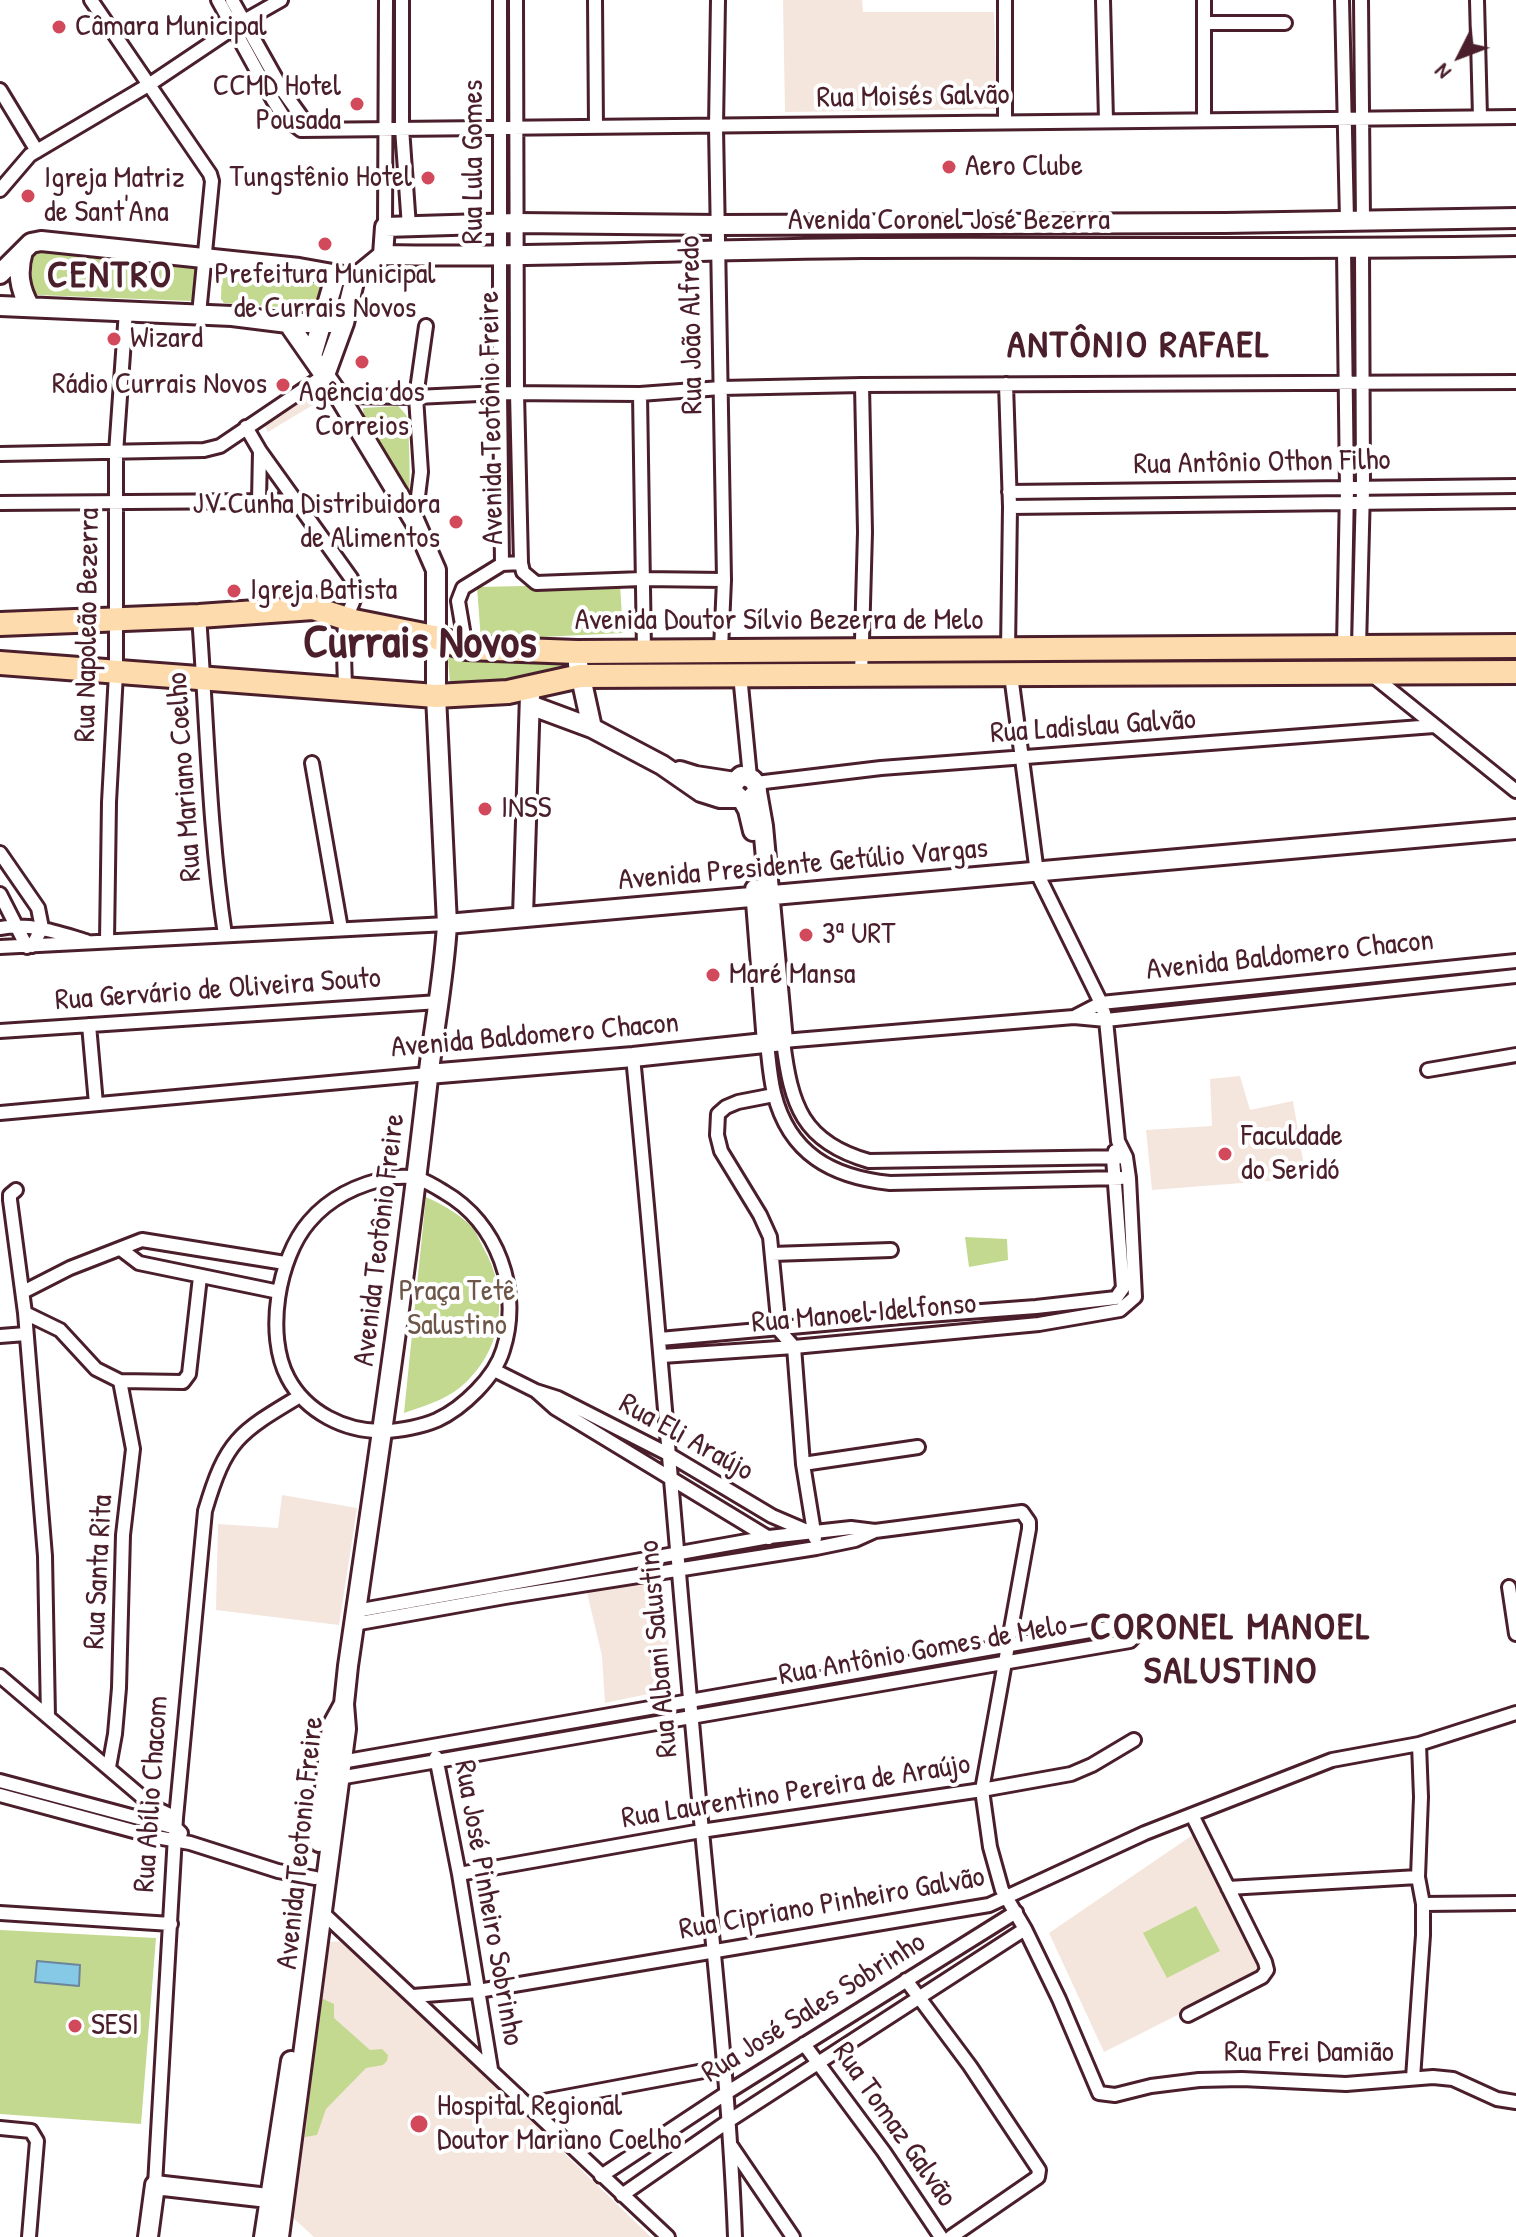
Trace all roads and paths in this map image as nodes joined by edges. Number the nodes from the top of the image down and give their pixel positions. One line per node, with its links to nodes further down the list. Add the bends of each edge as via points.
1 (91, 0): 22 (street)
2 (218, 0): 21 (street)
3 (232, 0): 21 (street)
4 (281, 0): 21 (street)
5 (386, 0): 17 (street)
6 (402, 0): 18 (street)
7 (500, 0): 32 (street, Rua Lula Gomes)
8 (516, 0): 37 (street, Rua Lula Gomes)
9 (595, 0): 33 (street)
10 (718, 0): 34 (street, Rua João Alfredo)
11 (1005, 0): 30 (street)
12 (1103, 0): 31 (street)
13 (1204, 0): 19 (street)
14 (1342, 0): 27 (street)
15 (1361, 0): 28 (street)
16 (1477, 0): 25 (street)
17 (386, 21): 18 (street); 35 (street)
18 (401, 22): 36 (street)
19 (1205, 23): 20 (street); 29 (street)
20 (1285, 23)
21 (239, 25): 22 (street); 35 (street, Rua Moisés Galvão, via 283,116 294,126)
22 (150, 84): 38 (street); 67 (street, via 210,174)
23 (0, 90): 24 (street)
24 (5, 108): 38 (street)
25 (1480, 117): 26 (street, Rua Moisés Galvão); 28 (street, Rua Moisés Galvão)
26 (1516, 117)
27 (1345, 118): 28 (street, Rua Moisés Galvão); 29 (street, Rua Moisés Galvão); 41 (street)
28 (1364, 118): 41 (street)
29 (1204, 119): 31 (street, Rua Moisés Galvão)
30 (1005, 120): 31 (street, Rua Moisés Galvão); 34 (street, Rua Moisés Galvão)
31 (1106, 120)
32 (501, 127): 36 (street, Rua Moisés Galvão); 37 (street, Rua Moisés Galvão); 42 (street, Rua Lula Gomes)
33 (596, 127): 34 (street, Rua Moisés Galvão); 37 (street, Rua Moisés Galvão)
34 (716, 127): 47 (street, Rua João Alfredo)
35 (385, 128): 36 (street, Rua Moisés Galvão); 51 (street)
36 (402, 128): 52 (street)
37 (518, 128): 42 (street, Rua Lula Gomes)
38 (37, 151): 39 (street)
39 (0, 190)
40 (1516, 218): 41 (street, Avenida Coronel José Bezerra)
41 (1355, 220): 43 (street, Avenida Coronel José Bezerra)
42 (508, 223): 47 (street, Avenida Coronel José Bezerra); 52 (street, Avenida Coronel José Bezerra); 66 (street, Rua Lula Gomes)
43 (1128, 223): 46 (street, Avenida Coronel José Bezerra); 56 (street)
44 (919, 224): 45 (street, Avenida Coronel José Bezerra); 50 (street, Avenida Coronel José Bezerra); 59 (street)
45 (1017, 224): 46 (street, Avenida Coronel José Bezerra); 60 (street)
46 (1070, 224): 61 (street)
47 (720, 225): 48 (street, Avenida Coronel José Bezerra); 57 (street, Rua João Alfredo)
48 (780, 225): 49 (street, Avenida Coronel José Bezerra); 58 (street)
49 (838, 225): 50 (street, Avenida Coronel José Bezerra); 54 (street)
50 (862, 225): 55 (street)
51 (385, 227): 52 (street, Avenida Coronel José Bezerra); 64 (street)
52 (409, 227): 65 (street)
53 (1516, 246): 62 (street, Avenida Coronel José Bezerra)
54 (839, 248): 55 (street, Avenida Coronel José Bezerra); 58 (street, Avenida Coronel José Bezerra)
55 (864, 248): 59 (street, Avenida Coronel José Bezerra)
56 (1128, 248): 61 (street, Avenida Coronel José Bezerra); 62 (street, Avenida Coronel José Bezerra)
57 (719, 249): 58 (street, Avenida Coronel José Bezerra); 66 (street, Avenida Coronel José Bezerra); 86 (street, Rua João Alfredo)
58 (781, 249)
59 (919, 249): 60 (street, Avenida Coronel José Bezerra)
60 (1018, 249): 61 (street, Avenida Coronel José Bezerra)
61 (1071, 249)
62 (1353, 250): 82 (street); 83 (street)
63 (23, 251): 67 (street, via 41,241); 68 (street); 72 (street, via 19,277)
64 (383, 255): 65 (street, Avenida Coronel José Bezerra); 70 (street)
65 (413, 256): 66 (street, Avenida Coronel José Bezerra)
66 (509, 256): 87 (street, Rua Lula Gomes); 88 (street, Avenida Teotônio Freire)
67 (203, 258): 69 (street); 74 (street)
68 (0, 274)
69 (336, 274): 70 (street); 75 (street)
70 (355, 278): 77 (street)
71 (0, 306): 72 (street)
72 (30, 307): 73 (street)
73 (126, 311): 74 (street); 94 (street, Rua Napoleão Bezerra)
74 (199, 314): 76 (street)
75 (321, 322): 76 (street); 77 (street); 79 (street)
76 (288, 323): 79 (street)
77 (344, 323): 80 (street)
78 (426, 326): 91 (street)
79 (312, 356): 80 (street)
80 (325, 375): 90 (street); 92 (street)
81 (1516, 382): 83 (street)
82 (1346, 383): 83 (street); 84 (street); 100 (street)
83 (1363, 383): 101 (street)
84 (1006, 384): 85 (street); 102 (street)
85 (862, 385): 86 (street); 126 (street, via 865,532)
86 (721, 388): 89 (street); 116 (street, Rua João Alfredo)
87 (500, 393): 88 (street); 91 (street); 96 (street, Rua Lula Gomes)
88 (517, 393): 89 (street); 97 (street, Avenida Teotônio Freire)
89 (640, 394): 115 (street)
90 (339, 396): 91 (street); 112 (street)
91 (416, 397): 112 (street, via 421,472)
92 (246, 427): 93 (street); 94 (street, via 220,446 204,450)
93 (260, 451): 103 (street); 104 (street)
94 (116, 453): 95 (street); 110 (street, Rua Napoleão Bezerra)
95 (0, 454)
96 (501, 462): 97 (street); 114 (street, Rua Lula Gomes)
97 (519, 463): 113 (street, Avenida Teotônio Freire)
98 (1469, 486): 99 (street, Rua Antônio Othon Filho); 101 (street, Rua Antônio Othon Filho); 106 (street)
99 (1516, 486)
100 (1347, 489): 101 (street, Rua Antônio Othon Filho); 102 (street, Rua Antônio Othon Filho); 108 (street)
101 (1363, 489): 109 (street)
102 (1009, 492): 111 (street)
103 (297, 500): 104 (street); 119 (street, via 351,578 356,599)
104 (259, 501): 110 (street)
105 (1516, 501): 106 (street, Rua Antônio Othon Filho)
106 (1469, 502): 109 (street, Rua Antônio Othon Filho)
107 (0, 503): 110 (street)
108 (1346, 503): 109 (street, Rua Antônio Othon Filho); 111 (street, Rua Antônio Othon Filho); 123 (street)
109 (1362, 503): 123 (street)
110 (118, 504): 118 (street, Rua Napoleão Bezerra)
111 (1010, 507): 127 (street)
112 (415, 522): 121 (street, Avenida Teotônio Freire, via 436,570)
113 (521, 563): 114 (street, Avenida Teotônio Freire); 115 (street, via 536,583)
114 (502, 564): 124 (street, Avenida Teotônio Freire, via 463,588 458,601)
115 (642, 579): 116 (street); 129 (street)
116 (724, 580): 125 (street, Rua João Alfredo)
117 (199, 616): 118 (highway, Avenida Doutor Sílvio Bezerra de Melo); 119 (highway, Avenida Doutor Sílvio Bezerra de Melo, via 313,608); 138 (street, Rua Mariano Coelho)
118 (116, 618): 120 (highway, Avenida Doutor Sílvio Bezerra de Melo); 133 (street, Rua Napoleão Bezerra)
119 (346, 619): 121 (highway, Avenida Doutor Sílvio Bezerra de Melo); 139 (street)
120 (0, 624)
121 (434, 637): 124 (highway, Avenida Doutor Sílvio Bezerra de Melo); 140 (street, Avenida Teotônio Freire)
122 (1516, 646): 123 (highway, Avenida Doutor Sílvio Bezerra de Melo)
123 (1352, 647): 127 (highway, Avenida Doutor Sílvio Bezerra de Melo)
124 (466, 648): 128 (highway, Avenida Doutor Sílvio Bezerra de Melo)
125 (721, 649): 126 (highway, Avenida Doutor Sílvio Bezerra de Melo); 129 (highway, Avenida Doutor Sílvio Bezerra de Melo)
126 (860, 650): 127 (highway, Avenida Doutor Sílvio Bezerra de Melo); 137 (street)
127 (1008, 650)
128 (577, 652): 129 (highway, Avenida Doutor Sílvio Bezerra de Melo); 136 (street)
129 (644, 652)
130 (0, 663): 133 (highway, Avenida Doutor Sílvio Bezerra de Melo)
131 (1370, 672): 132 (highway, Avenida Doutor Sílvio Bezerra de Melo); 135 (highway, Avenida Doutor Sílvio Bezerra de Melo); 142 (street)
132 (1516, 672)
133 (116, 673): 138 (highway, Avenida Doutor Sílvio Bezerra de Melo); 160 (street, Rua Napoleão Bezerra)
134 (740, 675): 136 (highway, Avenida Doutor Sílvio Bezerra de Melo); 137 (highway, Avenida Doutor Sílvio Bezerra de Melo); 146 (street)
135 (1011, 675): 137 (highway, Avenida Doutor Sílvio Bezerra de Melo); 144 (street)
136 (580, 676): 141 (highway, Avenida Doutor Sílvio Bezerra de Melo); 143 (street)
137 (861, 676)
138 (204, 679): 139 (highway, Avenida Doutor Sílvio Bezerra de Melo); 159 (street, Rua Mariano Coelho, via 214,864)
139 (345, 690): 140 (highway, Avenida Doutor Sílvio Bezerra de Melo)
140 (436, 696): 141 (highway, Avenida Doutor Sílvio Bezerra de Melo); 154 (street, Avenida Teotônio Freire)
141 (530, 696): 143 (street); 153 (street)
142 (1434, 726): 144 (street, Rua Ladislau Galvão); 147 (street)
143 (592, 728): 146 (street, via 662,765)
144 (1022, 759): 146 (street, Rua Ladislau Galvão, via 881,768); 150 (street)
145 (312, 763): 158 (street)
146 (746, 789): 152 (street, via 763,826)
147 (1516, 791)
148 (1516, 829): 150 (street, Avenida Presidente Getúlio Vargas)
149 (0, 853): 157 (street, via 38,908)
150 (1037, 873): 152 (street, Avenida Presidente Getúlio Vargas); 167 (street)
151 (0, 894): 155 (street)
152 (762, 897): 153 (street, Avenida Presidente Getúlio Vargas); 172 (street)
153 (523, 916): 154 (street, Avenida Presidente Getúlio Vargas)
154 (447, 924): 158 (street, Avenida Presidente Getúlio Vargas); 166 (street, Avenida Teotônio Freire)
155 (17, 925): 156 (street, Avenida Presidente Getúlio Vargas); 157 (street, Avenida Presidente Getúlio Vargas); 163 (street)
156 (0, 928)
157 (42, 928): 161 (street, Avenida Presidente Getúlio Vargas); 163 (street)
158 (341, 929): 159 (street, Avenida Presidente Getúlio Vargas)
159 (225, 935): 160 (street, Avenida Presidente Getúlio Vargas)
160 (107, 941): 161 (street, Avenida Presidente Getúlio Vargas)
161 (93, 943): 163 (street, Avenida Presidente Getúlio Vargas)
162 (0, 947): 163 (street, Avenida Presidente Getúlio Vargas)
163 (30, 947)
164 (1516, 961): 167 (street, Avenida Baldomero Chacon)
165 (1516, 976): 169 (street, Avenida Baldomero Chacon)
166 (439, 1002): 170 (street, Rua Gervário de Oliveira Souto); 176 (street, Avenida Teotônio Freire)
167 (1101, 1003): 168 (street, Avenida Baldomero Chacon); 169 (street)
168 (1074, 1017): 169 (street, Avenida Baldomero Chacon); 172 (street, Avenida Baldomero Chacon)
169 (1106, 1020): 180 (street)
170 (89, 1025): 171 (street, Rua Gervário de Oliveira Souto); 178 (street)
171 (0, 1031)
172 (775, 1042): 174 (street, Avenida Baldomero Chacon); 177 (street); 180 (street, via 799,1109 818,1136 841,1153 869,1161)
173 (1516, 1055): 175 (street)
174 (633, 1057): 176 (street, Avenida Baldomero Chacon); 196 (street, Rua Albani Salustino)
175 (1428, 1070)
176 (428, 1074): 178 (street, Avenida Baldomero Chacon); 181 (street, Avenida Teotônio Freire)
177 (774, 1095): 182 (street, via 790,1131 811,1156 860,1180); 186 (street, via 726,1107 717,1122 721,1151 767,1227)
178 (96, 1104): 179 (street, Avenida Baldomero Chacon)
179 (0, 1113)
180 (1120, 1158): 182 (street)
181 (416, 1178): 187 (street, via 372,1181 332,1201 309,1222); 199 (street, via 457,1199 496,1249 507,1277 509,1304 503,1351); 203 (street, Avenida Teotônio Freire)
182 (1122, 1178): 191 (street, Rua Manoel Idelfonso, via 1123,1292 1116,1298); 193 (street, Rua Manoel Idelfonso, via 1135,1297 1120,1310)
183 (16, 1190): 189 (street, via 10,1200)
184 (122, 1250): 187 (street, via 142,1240); 188 (street, via 139,1263); 189 (street)
185 (891, 1250): 186 (street)
186 (772, 1254): 197 (street)
187 (285, 1263): 190 (street)
188 (200, 1277): 190 (street); 200 (street, via 188,1378)
189 (23, 1292): 192 (street)
190 (279, 1292): 202 (street, via 276,1334 286,1376)
191 (1067, 1304): 193 (street); 197 (street, Rua Manoel Idelfonso, via 901,1317)
192 (25, 1313): 194 (street); 200 (street, via 60,1330 96,1369)
193 (1071, 1317): 197 (street, Rua Manoel Idelfonso, via 1039,1324)
194 (26, 1334): 195 (street); 230 (street, via 45,1556)
195 (0, 1336)
196 (660, 1339): 197 (street, Rua Manoel Idelfonso); 198 (street, Rua Albani Salustino)
197 (787, 1339): 198 (street, Rua Manoel Idelfonso); 206 (street)
198 (662, 1356): 205 (street, Rua Albani Salustino)
199 (494, 1370): 201 (street, Rua Eli Araújo); 203 (street, via 438,1420)
200 (120, 1381): 240 (street, Rua Santa Rita, via 133,1449 123,1535 119,1688)
201 (536, 1391): 205 (street, Rua Eli Araújo, via 552,1394); 207 (street, Rua Eli Araújo, via 555,1408)
202 (300, 1396): 203 (street, via 318,1413 347,1426); 247 (street, Rua Abílio Chacom, via 248,1428 216,1472 205,1511)
203 (383, 1431): 216 (street, Avenida Teotônio Freire)
204 (918, 1447): 206 (street)
205 (668, 1454): 207 (street, Rua Albani Salustino); 209 (street, Rua Eli Araújo, via 772,1516)
206 (803, 1464): 209 (street)
207 (670, 1477): 210 (street, Rua Eli Araújo); 212 (street, Rua Albani Salustino)
208 (875, 1531): 209 (street); 211 (street); 218 (street, via 1022,1512 1029,1522)
209 (813, 1532): 210 (street); 211 (street)
210 (769, 1537): 212 (street); 213 (street)
211 (816, 1548): 213 (street)
212 (678, 1554): 214 (street, Rua Albani Salustino); 216 (street)
213 (772, 1555): 214 (street)
214 (679, 1569): 216 (street); 226 (street, Rua Albani Salustino)
215 (1509, 1587): 217 (street)
216 (355, 1618): 227 (street, Avenida Teotônio Freire)
217 (1516, 1634)
218 (1007, 1646): 219 (street, Rua Antônio Gomes de Melo); 220 (street); 220 (street, Rua Antônio Gomes de Melo, via 1130,1624 1136,1635 1130,1641)
219 (912, 1663): 221 (street, Rua Antônio Gomes de Melo); 223 (street)
220 (1005, 1663): 223 (street, Rua Antônio Gomes de Melo); 243 (street)
221 (839, 1675): 224 (street, Rua Antônio Gomes de Melo); 225 (street)
222 (0, 1676): 230 (street)
223 (914, 1679): 225 (street, Rua Antônio Gomes de Melo)
224 (764, 1688): 226 (street, Rua Antônio Gomes de Melo); 228 (street)
225 (842, 1691): 228 (street, Rua Antônio Gomes de Melo)
226 (690, 1700): 231 (street, Rua Antônio Gomes de Melo); 232 (street, Rua Albani Salustino)
227 (344, 1704): 241 (street, Avenida Teotonio Freire); 251 (street, Avenida Teotonio Freire, via 332,1726)
228 (767, 1704): 232 (street, Rua Antônio Gomes de Melo)
229 (1516, 1713): 236 (street, Rua Cipriano Pinheiro Galvão)
230 (48, 1717): 240 (street)
231 (593, 1718): 233 (street, Rua Antônio Gomes de Melo); 234 (street)
232 (691, 1718): 234 (street, Rua Antônio Gomes de Melo); 248 (street, Rua Albani Salustino)
233 (529, 1729): 237 (street, Rua Antônio Gomes de Melo); 238 (street)
234 (595, 1734): 238 (street, Rua Antônio Gomes de Melo)
235 (1134, 1740): 243 (street, Rua Laurentino Pereira de Araújo, via 1071,1774)
236 (1419, 1744): 246 (street, Rua Cipriano Pinheiro Galvão, via 1332,1760); 250 (street)
237 (433, 1745): 239 (street, Rua José Pinheiro Sobrinho); 241 (street, Rua Antônio Gomes de Melo)
238 (532, 1745): 239 (street, Rua Antônio Gomes de Melo)
239 (437, 1762): 241 (street, Rua Antônio Gomes de Melo); 249 (street, Rua José Pinheiro Sobrinho)
240 (109, 1767): 247 (street)
241 (340, 1770): 258 (street, Avenida Teotonio Freire)
242 (0, 1781): 245 (street)
243 (982, 1790): 248 (street, Rua Laurentino Pereira de Araújo); 253 (street, via 990,1847)
244 (0, 1795): 245 (street)
245 (49, 1800): 247 (street)
246 (1192, 1815): 252 (street); 253 (street, Rua Cipriano Pinheiro Galvão)
247 (176, 1829): 251 (street, via 190,1843); 259 (street, Rua Abílio Chacom)
248 (701, 1831): 249 (street, Rua Laurentino Pereira de Araújo); 261 (street, Rua Albani Salustino)
249 (459, 1874): 263 (street, Rua José Pinheiro Sobrinho)
250 (1418, 1877): 252 (street); 255 (street)
251 (315, 1878): 281 (street, Avenida Teotonio Freire)
252 (1228, 1888): 266 (street, via 1267,1970)
253 (1007, 1899): 256 (street); 261 (street, Rua Cipriano Pinheiro Galvão)
254 (1516, 1903): 255 (street)
255 (1423, 1904): 271 (street)
256 (1016, 1912): 260 (street); 262 (street, Rua José Sales Sobrinho)
257 (0, 1913): 259 (street)
258 (323, 1913): 264 (street); 281 (street, Avenida Teotonio Freire)
259 (171, 1924): 279 (street, Rua Abílio Chacom)
260 (1025, 1929): 265 (street, Rua José Sales Sobrinho); 271 (street, Rua Frei Damião, via 1099,2093 1115,2095 1199,2080 1346,2084)
261 (714, 1951): 263 (street, Rua Cipriano Pinheiro Galvão); 269 (street, Rua Albani Salustino)
262 (906, 1980): 265 (street); 267 (street, Rua José Sales Sobrinho)
263 (478, 1991): 264 (street, Rua Cipriano Pinheiro Galvão); 270 (street, Rua José Pinheiro Sobrinho)
264 (413, 1996): 270 (street)
265 (919, 1997): 268 (street, Rua José Sales Sobrinho); 290 (street, via 1039,2170 1038,2177)
266 (1188, 2015)
267 (804, 2044): 268 (street, Rua Tomaz Galvão); 272 (street, Rua José Sales Sobrinho)
268 (819, 2063): 275 (street, Rua José Sales Sobrinho); 289 (street, Rua Tomaz Galvão)
269 (725, 2067): 272 (street, Rua Albani Salustino); 274 (street)
270 (491, 2069): 274 (street)
271 (1413, 2078): 273 (street, Rua Frei Damião, via 1453,2079)
272 (728, 2092): 275 (street, Rua Albani Salustino); 278 (street, Rua José Sales Sobrinho)
273 (1516, 2102)
274 (528, 2104): 278 (street)
275 (730, 2120): 277 (street, Rua Albani Salustino); 280 (street, Rua José Sales Sobrinho)
276 (0, 2128): 282 (street, via 36,2135)
277 (731, 2146): 287 (street, Rua Albani Salustino); 288 (street)
278 (601, 2176): 280 (street)
279 (155, 2185): 281 (street); 283 (street, Rua Abílio Chacom)
280 (622, 2195): 286 (street)
281 (277, 2199): 284 (street, Avenida Teotonio Freire); 285 (street, Avenida Teotonio Freire)
282 (29, 2237)
283 (148, 2237)
284 (264, 2237)
285 (279, 2237)
286 (668, 2237)
287 (735, 2237)
288 (793, 2237)
289 (941, 2237)
290 (951, 2237)

